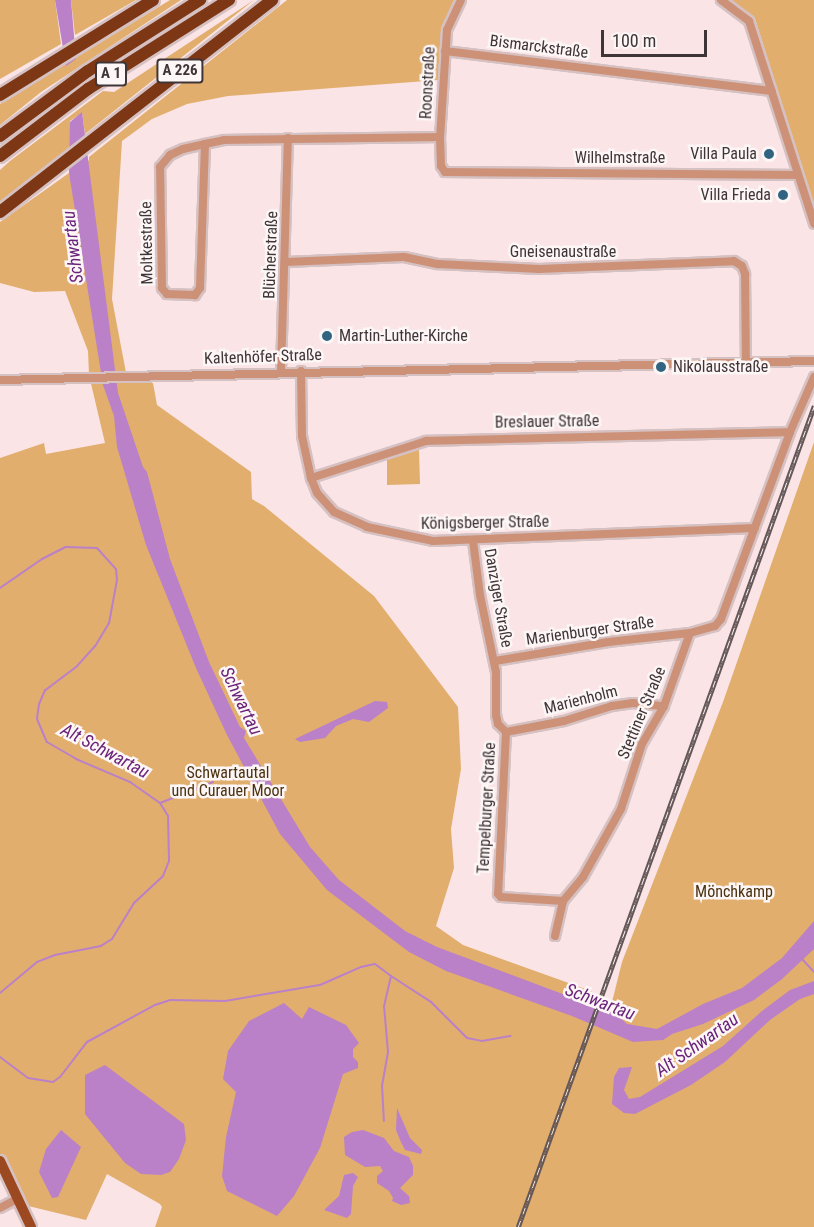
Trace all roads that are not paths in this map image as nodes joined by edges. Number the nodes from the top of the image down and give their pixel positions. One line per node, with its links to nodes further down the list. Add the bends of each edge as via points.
1 (153, 0): 9 (highway)
2 (200, 0): 10 (highway, A 1, via 88,71)
3 (229, 0): 14 (highway, A 1, via 88,89)
4 (272, 0): 17 (highway, A 226)
5 (461, 0): 7 (street, Roonstraße, via 447,30)
6 (721, 0): 8 (street, via 749,21)
7 (445, 51): 8 (street, Bismarckstraße); 11 (street, Roonstraße)
8 (772, 91): 16 (street)
9 (0, 95)
10 (0, 136)
11 (440, 137): 12 (street, Moltkestraße); 15 (street, Roonstraße)
12 (288, 138): 13 (street, Moltkestraße); 19 (street, Blücherstraße)
13 (205, 144): 13 (street, Moltkestraße, via 170,155 160,167 162,288 167,294 195,296 200,288)
14 (0, 156)
15 (442, 170): 16 (street, Wilhelmstraße)
16 (798, 175): 18 (street)
17 (0, 212)
18 (814, 224)
19 (286, 262): 21 (street, Gneisenaustraße, via 404,257 438,264 539,269 734,261 745,274); 22 (street, Blücherstraße)
20 (814, 361): 21 (street, Kaltenhöfer Straße)
21 (746, 363): 23 (street, Kaltenhöfer Straße)
22 (281, 371): 23 (street, Kaltenhöfer Straße); 25 (street, Kaltenhöfer Straße)
23 (301, 371): 27 (street, Königsberger Straße, via 302,436)
24 (814, 377): 26 (street)
25 (0, 380)
26 (790, 432): 27 (street, Breslauer Straße, via 426,441); 28 (street)
27 (310, 478): 29 (street, Königsberger Straße, via 334,512 367,527 433,541)
28 (755, 528): 29 (street, Königsberger Straße); 30 (street, via 721,619 707,630)
29 (473, 541): 31 (street, Danziger Straße)
30 (690, 633): 31 (street, Marienburger Straße); 32 (street, Stettiner Straße)
31 (495, 661): 33 (street, Tempelburger Straße, via 496,715)
32 (664, 706): 33 (street, Marienholm, via 612,706 564,721); 34 (street, Stettiner Straße, via 642,744 621,809 583,877)
33 (506, 732): 34 (street, Tempelburger Straße, via 498,894)
34 (563, 901): 35 (street, Stettiner Straße)
35 (555, 936)
36 (0, 1161): 37 (main road)
37 (19, 1198): 38 (street); 39 (main road)
38 (0, 1208)
39 (31, 1227)

